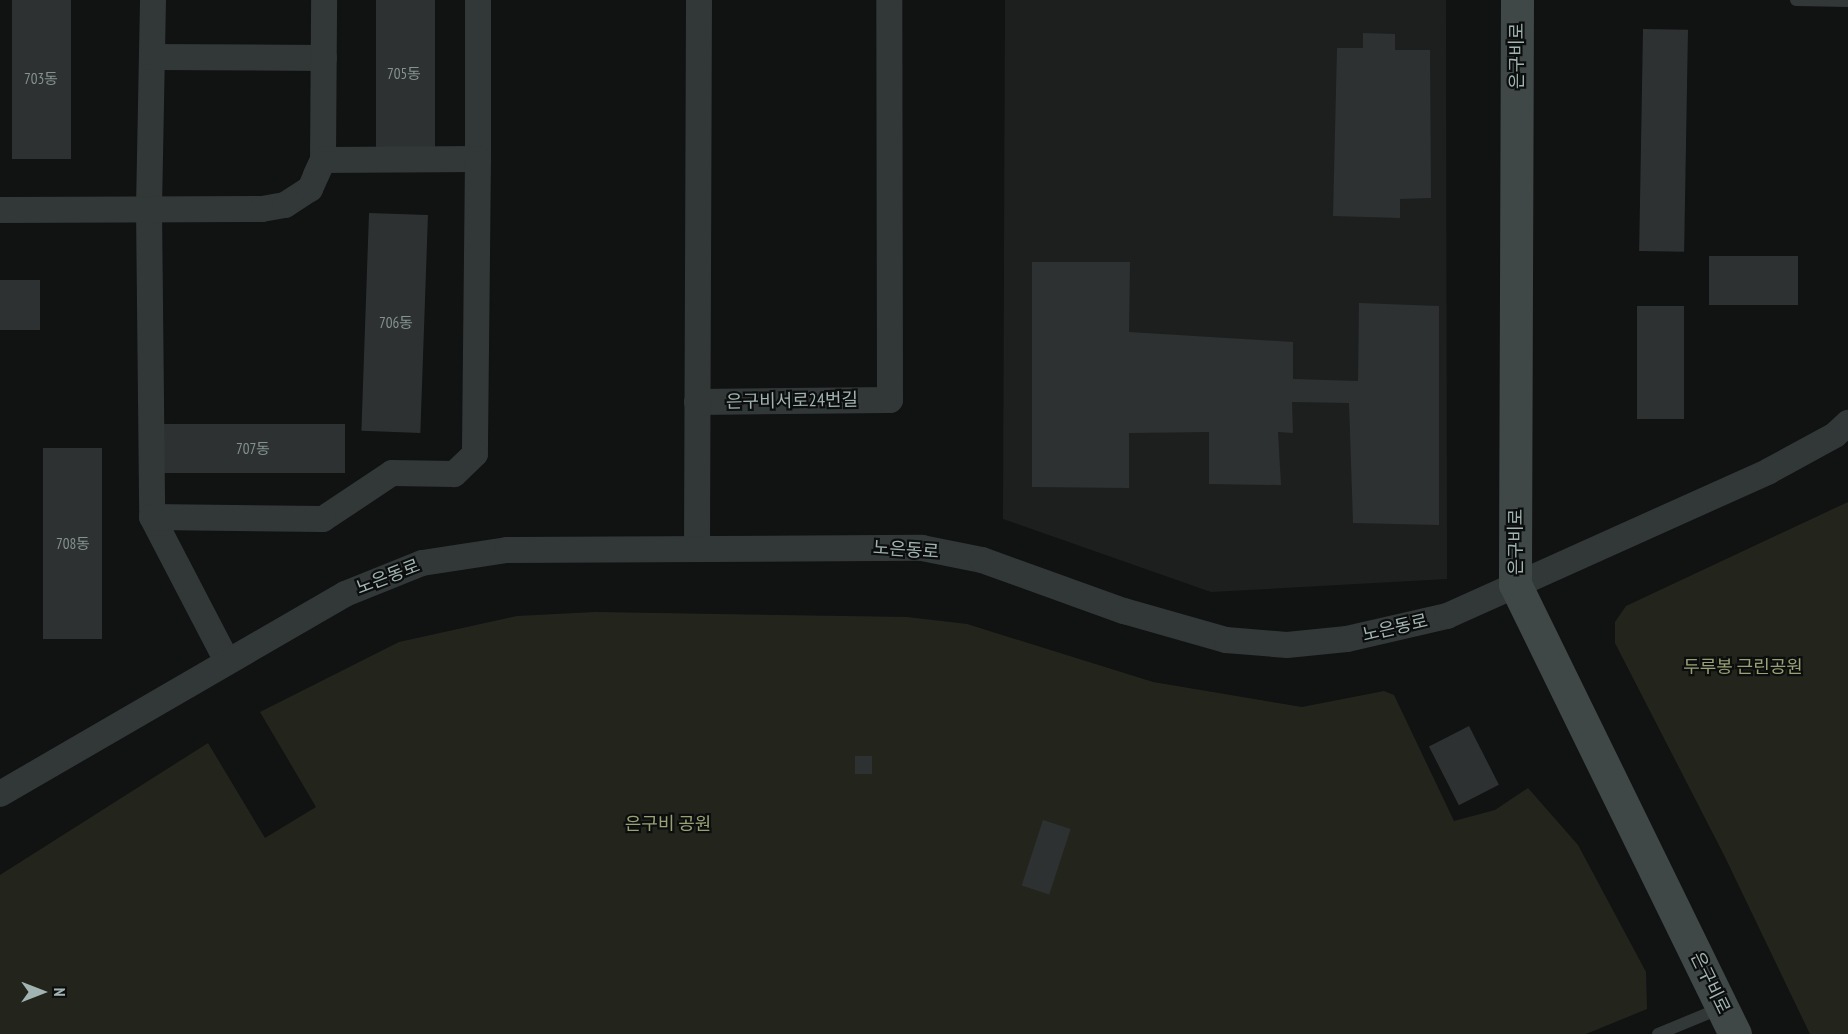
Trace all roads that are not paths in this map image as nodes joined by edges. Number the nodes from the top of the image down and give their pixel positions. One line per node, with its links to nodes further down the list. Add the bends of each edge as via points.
1 (153, 0): 9 (street)
2 (324, 0): 10 (street)
3 (478, 0): 11 (street)
4 (699, 0): 15 (street)
5 (889, 0): 15 (street, 은구비서로24번길, via 890,400)
6 (1517, 0): 19 (street, 은구비로)
7 (1796, 0): 8 (lane)
8 (1848, 1)
9 (152, 57): 10 (street); 13 (street)
10 (324, 58): 12 (street)
11 (478, 159): 12 (street); 17 (street, via 475,454 454,474 392,473 323,519)
12 (322, 160): 13 (street, via 310,189 285,205 262,209)
13 (149, 209): 14 (street); 17 (street)
14 (0, 210)
15 (697, 402): 18 (street)
16 (1848, 423): 19 (street, 노은동로, via 1835,435 1769,471)
17 (152, 517): 20 (street)
18 (697, 546): 19 (street, 노은동로, via 922,548 982,560 1124,611 1226,640 1287,645 1347,639 1447,616); 20 (street, 노은동로, via 507,550 422,563 345,594)
19 (1515, 584): 22 (street, 은구비로)
20 (227, 661): 21 (street, 노은동로)
21 (0, 794)
22 (1728, 1021): 23 (lane)
23 (1658, 1034)

